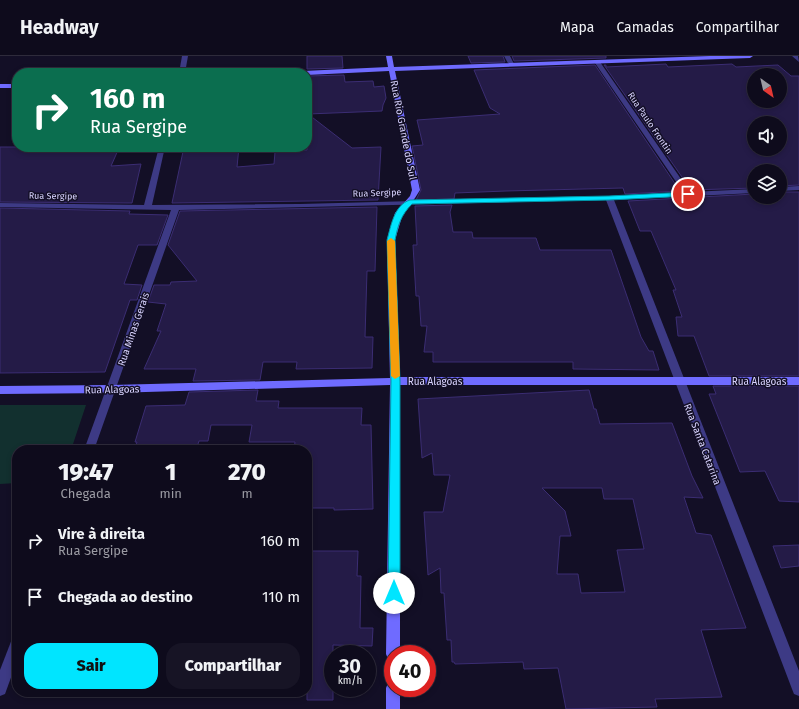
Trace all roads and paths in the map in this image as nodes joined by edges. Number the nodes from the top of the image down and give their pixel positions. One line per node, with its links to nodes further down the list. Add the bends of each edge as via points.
1 (186, 56): 12 (street)
2 (390, 56): 13 (street, Rua Rio Grande do Sul)
3 (507, 56): 11 (street)
4 (585, 56): 10 (street)
5 (637, 56): 8 (street)
6 (750, 56): 8 (street)
7 (795, 56): 9 (street)
8 (598, 59): 10 (street); 21 (street, Rua Paulo Frontin)
9 (799, 60)
10 (563, 62): 11 (street)
11 (511, 64): 13 (street)
12 (183, 68)
13 (392, 68): 14 (street); 23 (street, Rua Rio Grande do Sul, via 416,190)
14 (312, 72)
15 (0, 86): 16 (street)
16 (12, 86)
17 (161, 152): 25 (street)
18 (799, 188): 19 (street)
19 (787, 189)
20 (747, 191): 21 (street, Rua Sergipe)
21 (688, 194): 22 (street, Rua Sergipe)
22 (609, 198): 23 (street, Rua Sergipe); 28 (street, Rua Santa Catarina)
23 (410, 202): 26 (street, Rua Sergipe); 27 (street, Rua Rio Grande do Sul, via 396,219 391,240)
24 (0, 205): 25 (street, Rua Sergipe)
25 (147, 208): 26 (street, Rua Sergipe)
26 (176, 208): 30 (street, Rua Minas Gerais)
27 (395, 381): 28 (street, Rua Alagoas); 30 (street, Rua Alagoas); 33 (street, Rua Rio Grande do Sul)
28 (679, 381): 29 (street, Rua Alagoas); 36 (street, Rua Santa Catarina)
29 (799, 381)
30 (112, 389): 31 (street, Rua Alagoas); 32 (street, Rua Minas Gerais)
31 (0, 390)
32 (91, 445)
33 (393, 645)
34 (12, 656): 35 (street)
35 (0, 688)
36 (799, 689)
37 (393, 697): 38 (street)
38 (393, 709)

